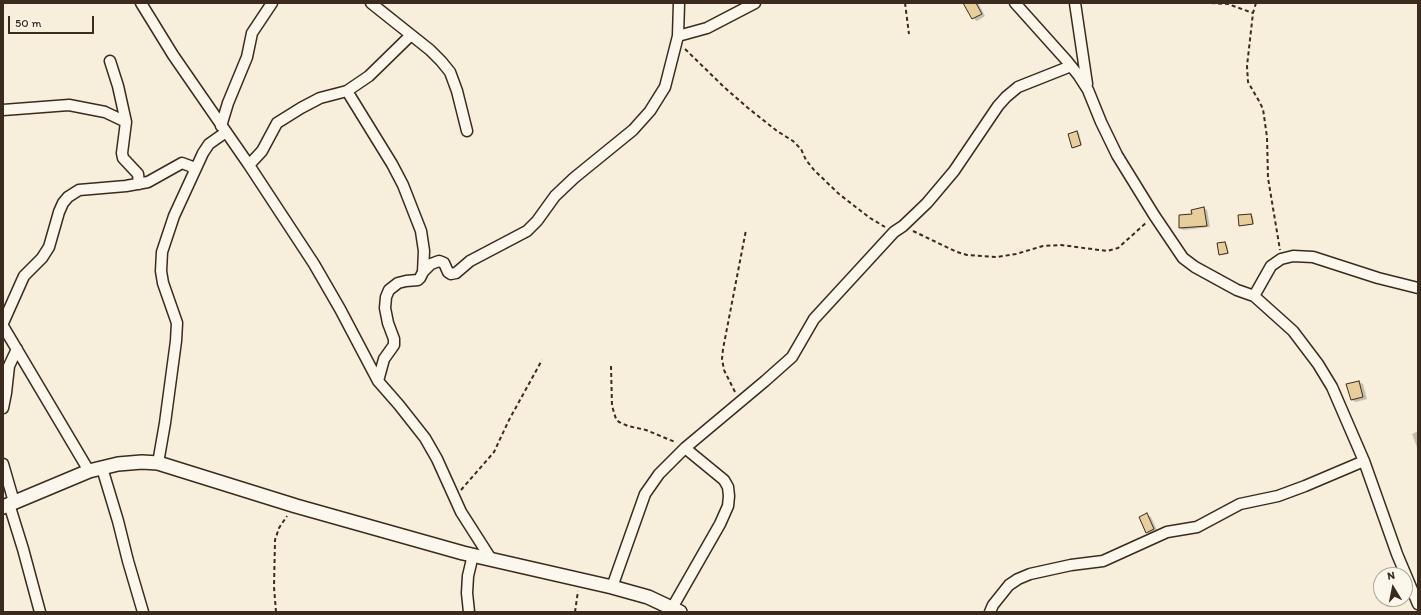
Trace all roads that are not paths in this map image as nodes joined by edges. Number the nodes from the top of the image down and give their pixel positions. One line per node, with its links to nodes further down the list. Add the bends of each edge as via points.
1 (140, 3): 16 (street)
2 (272, 3): 16 (street, via 252,33 247,57 228,103)
3 (371, 3): 8 (street)
4 (680, 3): 9 (street)
5 (755, 3): 9 (street, via 706,28)
6 (1015, 3): 11 (street)
7 (1075, 3): 12 (street)
8 (411, 35): 13 (street, via 369,76); 17 (street, via 450,72)
9 (678, 38): 21 (street, via 665,87 650,111 633,130 555,196 527,231 470,261 456,273 450,274 444,263 439,261 431,264)
10 (110, 61): 15 (street)
11 (1071, 66): 12 (street); 28 (street, via 1018,87 1006,97 954,171 927,203 894,232 814,319 792,357)
12 (1088, 90): 23 (street, via 1117,155 1183,258 1237,290)
13 (347, 91): 18 (street, via 320,98 277,123 262,151); 21 (street, via 392,164 410,200 421,231 424,251)
14 (3, 110): 15 (street, via 69,105 105,112)
15 (126, 122): 20 (street, via 122,153 138,174)
16 (224, 129): 18 (street); 19 (street, via 209,144)
17 (467, 131)
18 (249, 165): 26 (street, via 314,264)
19 (195, 170): 20 (street, via 182,163 158,177); 30 (street, via 174,216 162,252 163,283 177,323)
20 (139, 184): 24 (street, via 79,190 68,197 59,212 49,247 24,276)
21 (423, 272): 26 (street, via 418,280 398,283 386,296 385,308 394,344 384,359)
22 (1418, 288): 23 (street, via 1313,257 1293,256 1281,259 1271,266)
23 (1254, 296): 29 (street, via 1293,331 1318,364 1332,387)
24 (3, 324): 25 (street)
25 (17, 349): 27 (street, via 8,366); 33 (street)
26 (378, 381): 36 (street, via 425,438 461,512)
27 (3, 408)
28 (685, 448): 37 (street, via 659,474 645,494); 39 (street, via 724,480 729,496 728,506 720,524)
29 (1364, 461): 38 (street); 43 (street, via 1278,496 1240,504 1197,526 1167,532 1118,555 1030,574 1009,585)
30 (158, 463): 32 (street, via 118,464); 35 (street, via 296,506)
31 (3, 464): 34 (street)
32 (102, 468): 33 (street); 41 (street)
33 (89, 471): 34 (street)
34 (9, 504): 40 (street)
35 (473, 555): 36 (street); 42 (street, via 467,593)
36 (491, 559): 37 (street)
37 (612, 587): 39 (street, via 648,597)
38 (1418, 604)
39 (676, 610)
40 (40, 612)
41 (143, 612)
42 (469, 612)
43 (990, 612)

